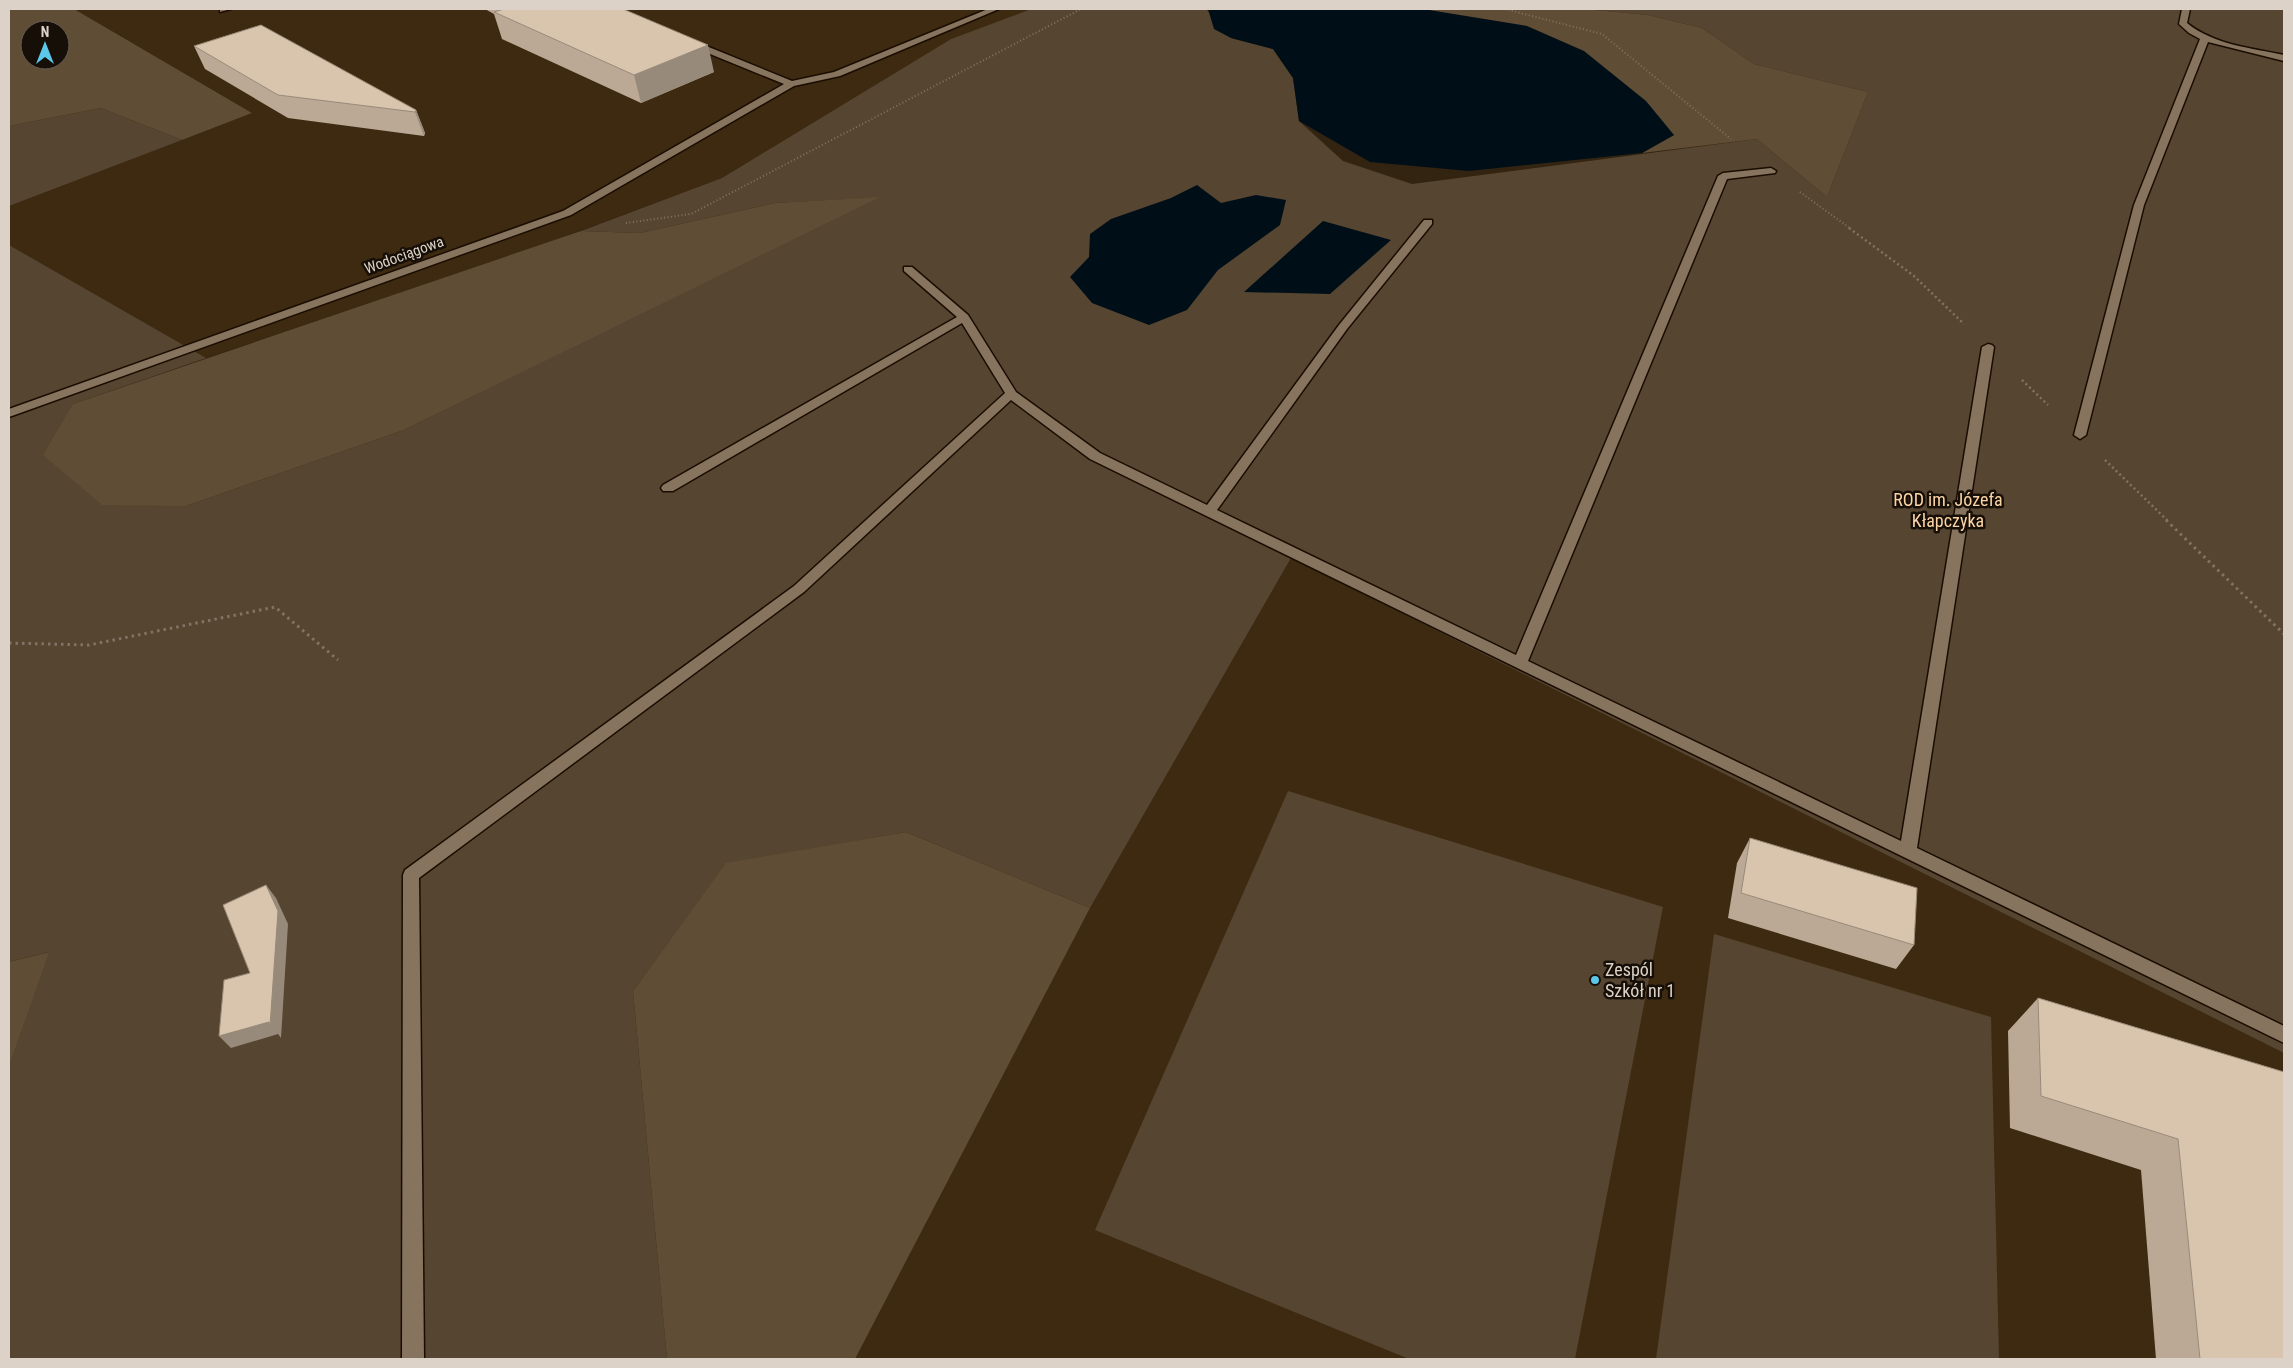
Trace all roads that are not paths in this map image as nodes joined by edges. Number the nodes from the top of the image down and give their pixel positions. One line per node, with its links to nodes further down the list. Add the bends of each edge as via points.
1 (995, 9): 6 (street, Wodociągowa, via 837,74)
2 (2186, 9): 3 (street, via 2183,24 2190,32)
3 (2204, 38): 5 (street); 14 (street, via 2139,205)
4 (680, 39): 6 (street)
5 (2284, 58)
6 (790, 84): 13 (street, Wodociągowa, via 567,213)
7 (1772, 171): 17 (street, via 1723,176)
8 (1428, 222): 16 (street, via 1343,327)
9 (908, 270): 10 (street)
10 (964, 317): 12 (street); 15 (street)
11 (1988, 347): 18 (street)
12 (1011, 394): 16 (street, via 1095,456); 20 (street, via 799,589 411,875)
13 (9, 413)
14 (2080, 435)
15 (668, 488)
16 (1209, 511): 17 (street)
17 (1520, 663): 18 (street)
18 (1908, 852): 19 (street)
19 (2284, 1035)
20 (413, 1359)

